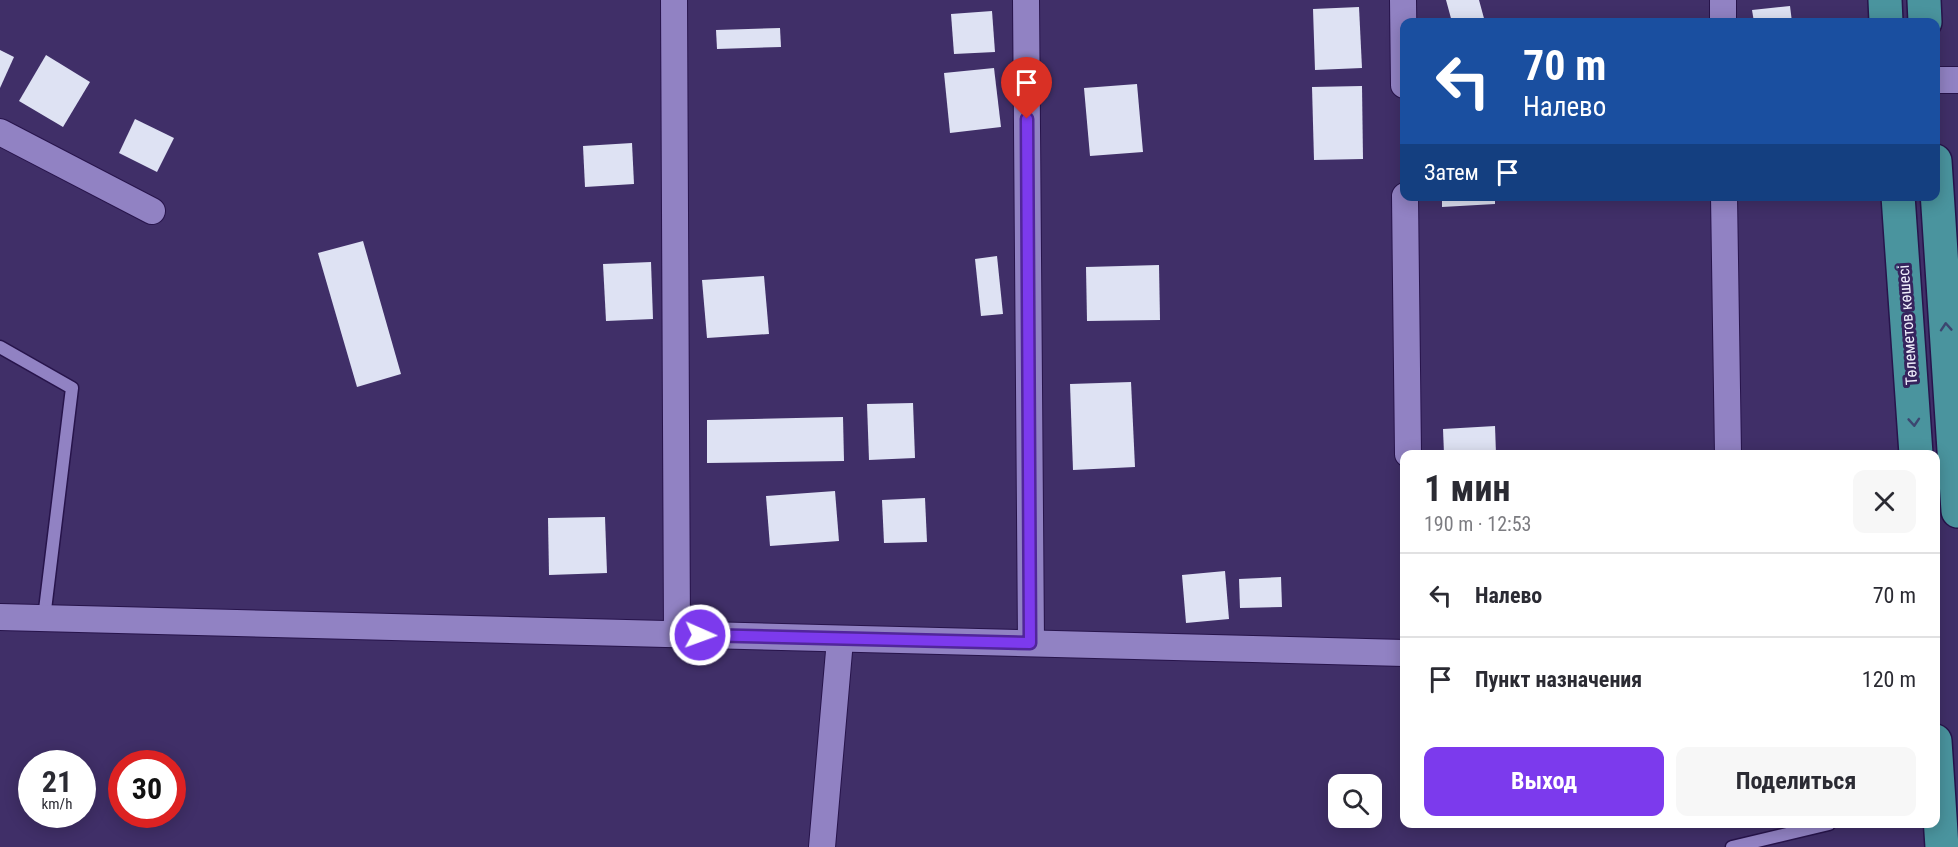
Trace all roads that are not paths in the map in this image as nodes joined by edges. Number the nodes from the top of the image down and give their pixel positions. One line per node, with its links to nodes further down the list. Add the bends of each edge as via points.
1 (674, 0): 26 (street)
2 (1026, 0): 28 (street)
3 (1403, 0): 7 (street)
4 (1723, 0): 8 (street)
5 (1885, 0): 9 (main road)
6 (1924, 0): 10 (main road)
7 (1403, 18)
8 (1723, 18)
9 (1886, 18)
10 (1925, 18)
11 (1940, 80): 12 (street)
12 (1958, 80)
13 (0, 132): 18 (street)
14 (1405, 201): 20 (street)
15 (1724, 201): 21 (street)
16 (1898, 201): 22 (main road, Төлеметов көшесі, one-way to 22)
17 (1938, 201): 23 (main road, one-way to 17)
18 (152, 211)
19 (0, 347): 25 (lane, via 72,388)
20 (1408, 450)
21 (1728, 450)
22 (1916, 450)
23 (1958, 511)
24 (0, 617): 25 (street)
25 (44, 618): 26 (street)
26 (677, 634): 27 (street)
27 (840, 640): 28 (street); 31 (street)
28 (1030, 643): 29 (street)
29 (1400, 652)
30 (1812, 828): 32 (lane)
31 (822, 847)
32 (1732, 847)

